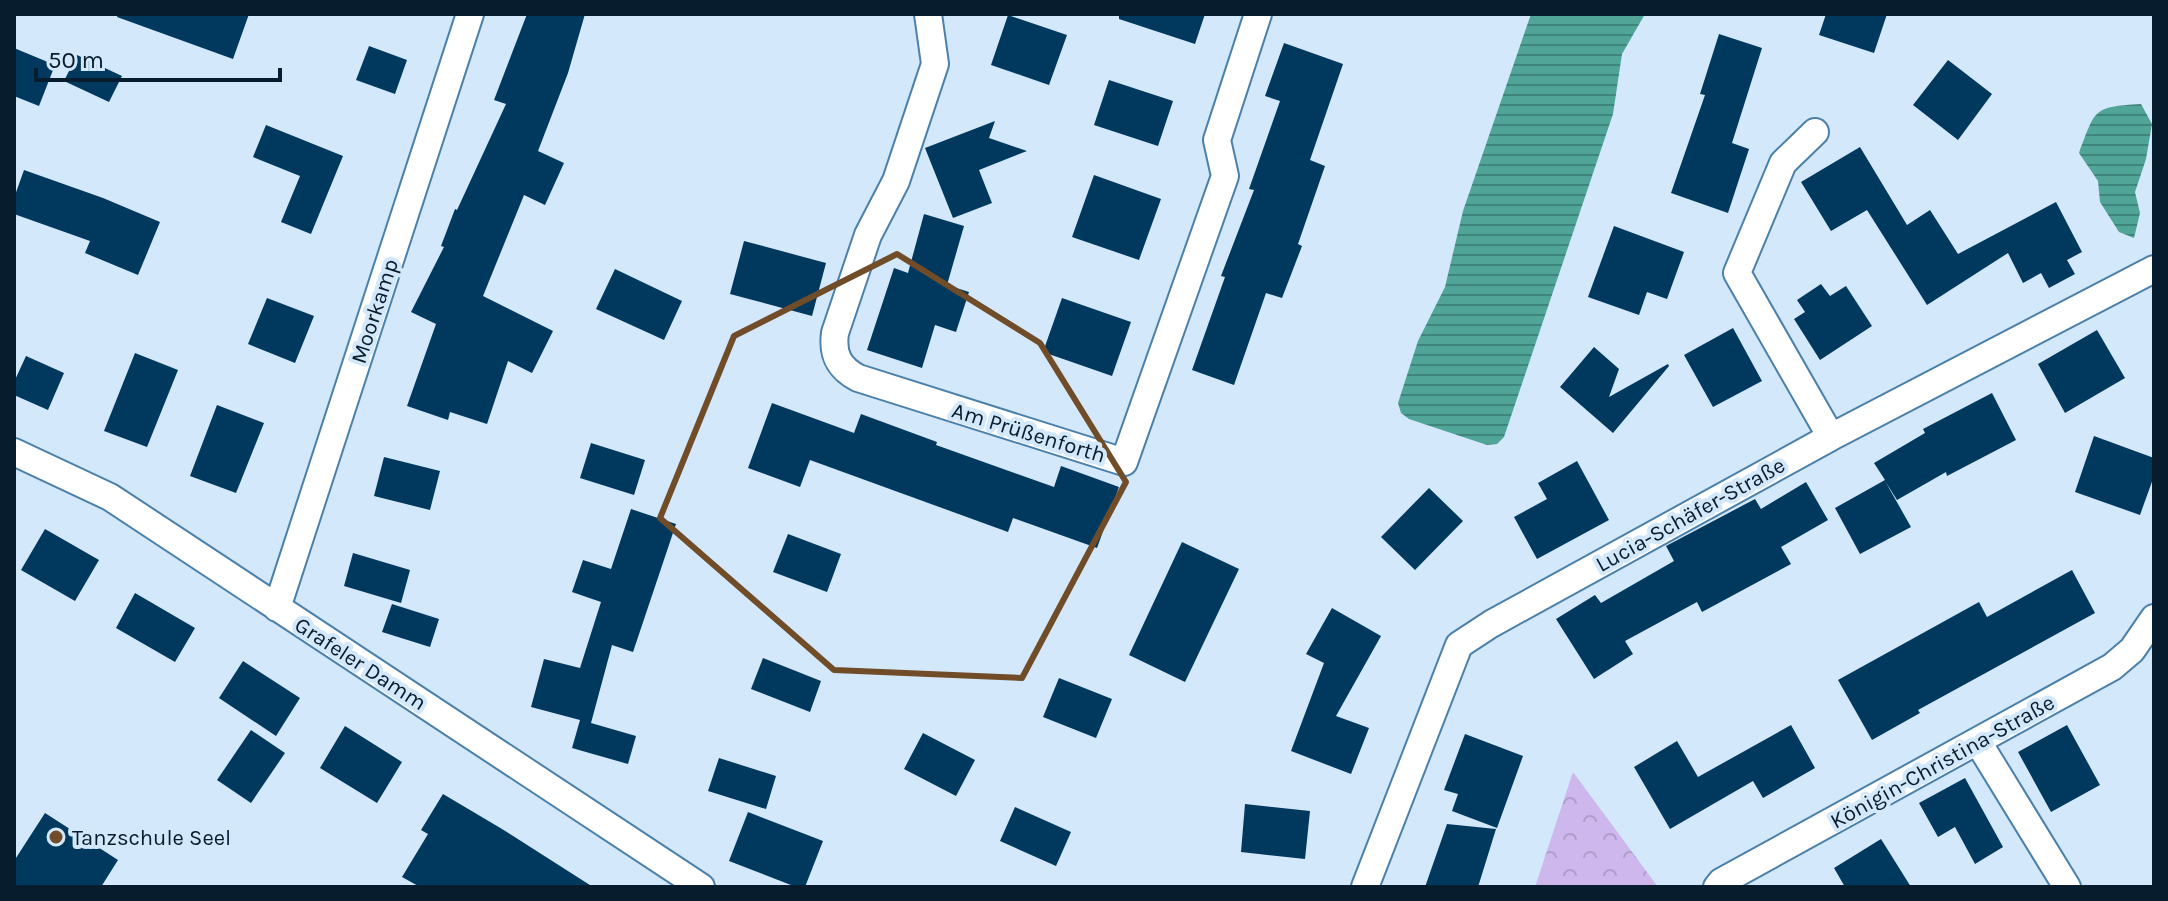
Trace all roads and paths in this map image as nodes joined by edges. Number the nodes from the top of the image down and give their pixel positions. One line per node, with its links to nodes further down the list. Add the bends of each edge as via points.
1 (470, 14): 8 (street, Moorkamp)
2 (928, 14): 3 (street, Am Prüßenforth, via 935,64 896,181 868,235 835,333 836,359 858,378 1124,462 1225,176 1217,140)
3 (1258, 14)
4 (1815, 132): 6 (street, via 1783,163 1737,273)
5 (2154, 269): 6 (street, Lucia-Schäfer-Straße)
6 (1831, 437): 12 (street, Lucia-Schäfer-Straße, via 1459,645)
7 (14, 452): 8 (street, Grafeler Damm, via 110,497)
8 (277, 608): 11 (street, Grafeler Damm)
9 (2154, 618): 10 (street, Königin-Christina-Straße, via 2132,650 2112,667)
10 (1978, 742): 13 (street, Königin-Christina-Straße); 14 (street)
11 (701, 887)
12 (1365, 887)
13 (1717, 887)
14 (2067, 887)

